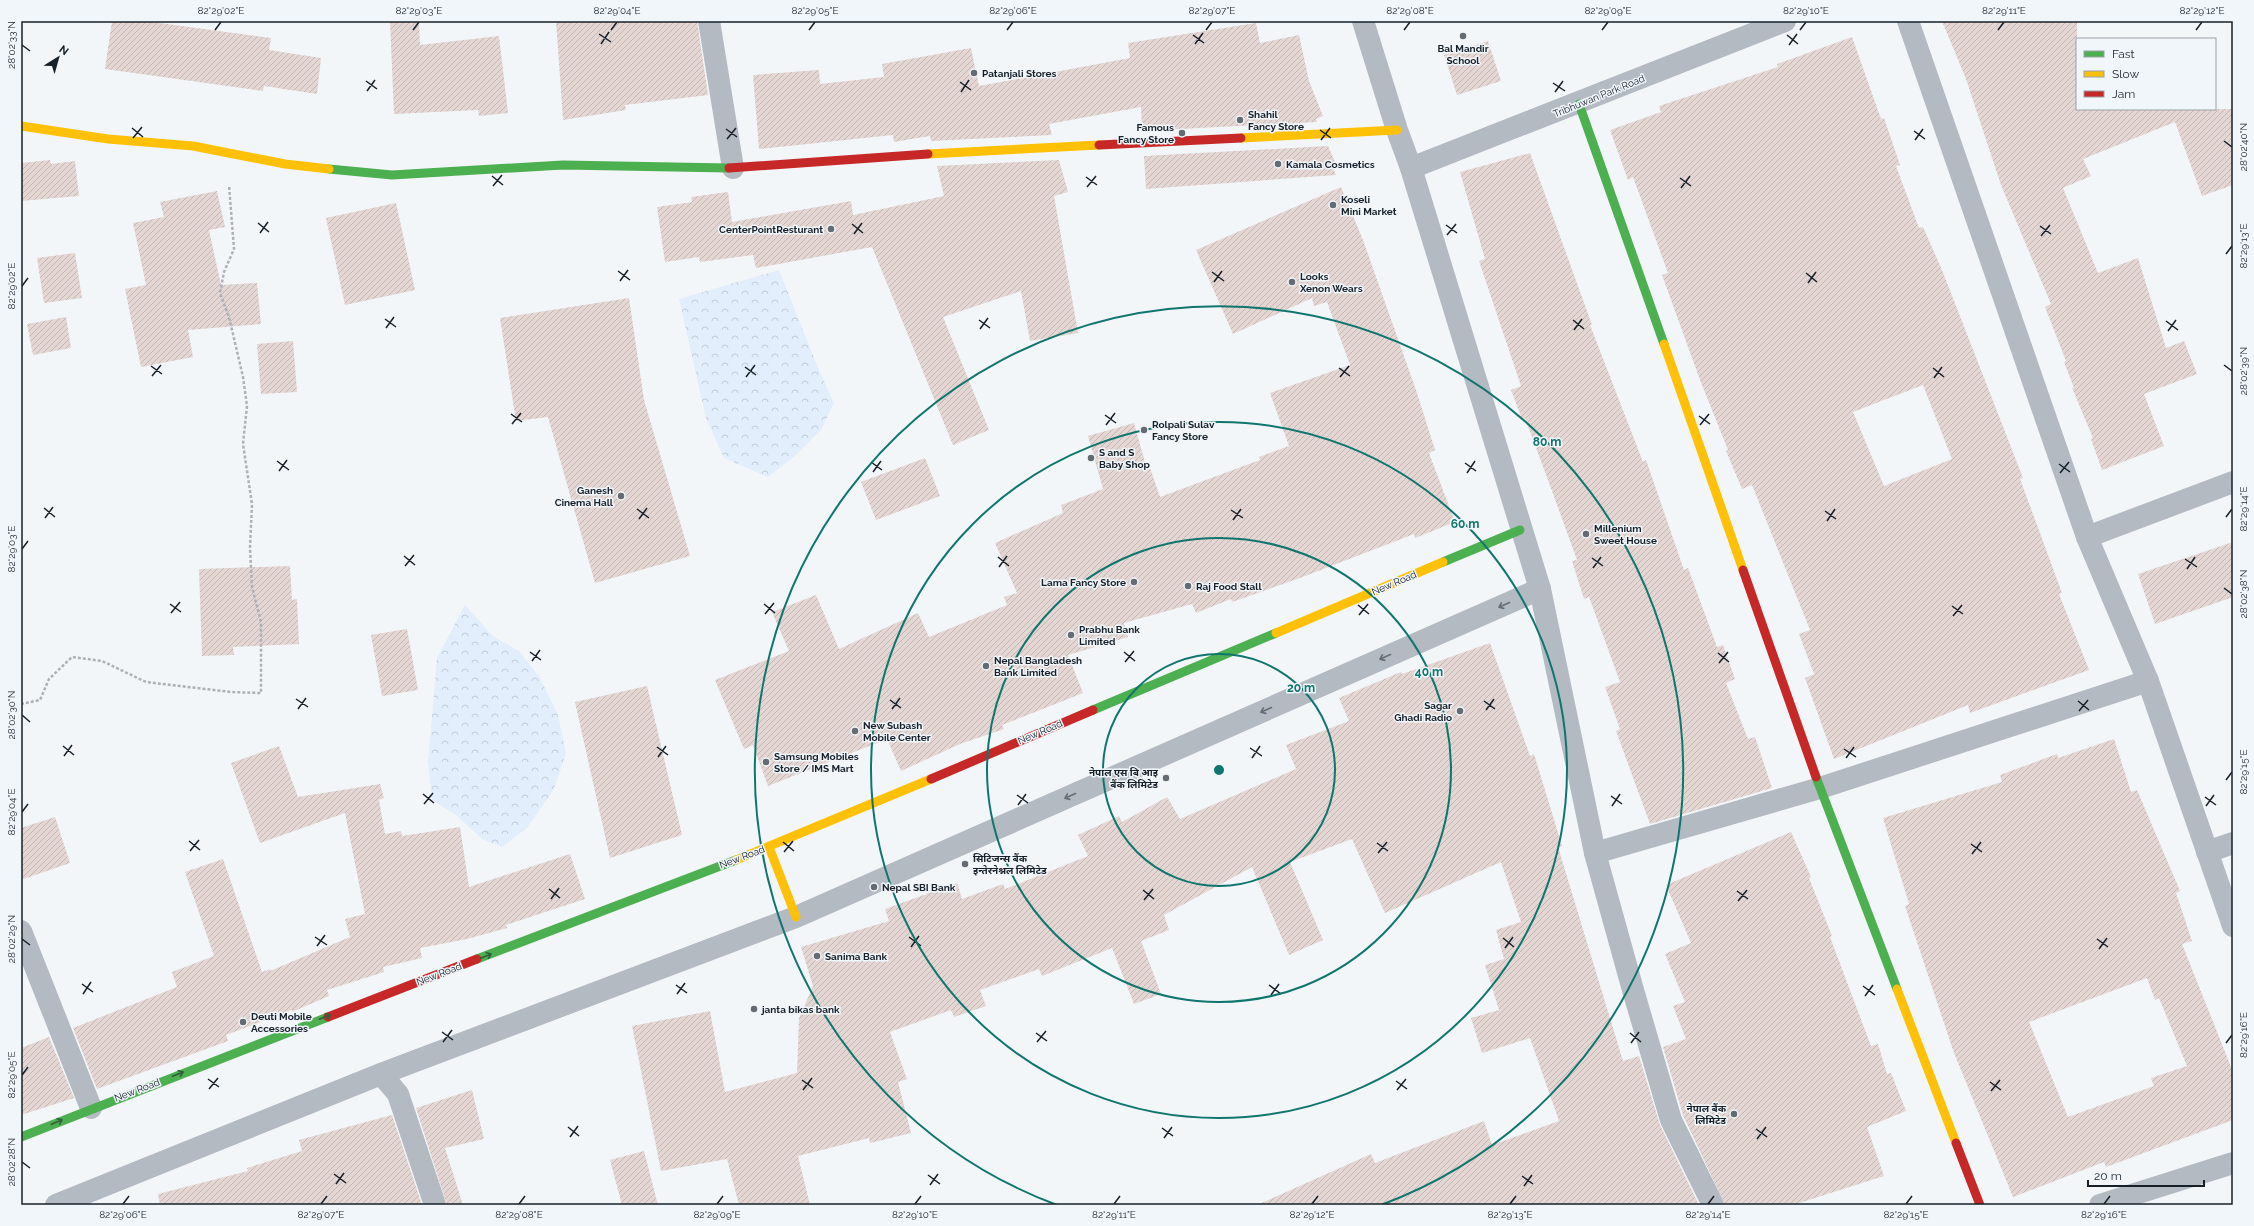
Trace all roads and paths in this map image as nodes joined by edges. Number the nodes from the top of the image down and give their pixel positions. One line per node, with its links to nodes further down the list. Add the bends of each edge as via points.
1 (709, 21): 9 (street)
2 (1363, 21): 7 (street)
3 (1785, 21): 5 (street, Tribhuwan Park Road)
4 (1908, 21): 13 (street)
5 (1579, 104): 10 (street, Tribhuwan Park Road); 17 (street)
6 (21, 126): 8 (street, via 108,139 193,146)
7 (1396, 130): 9 (street, via 911,155); 10 (street)
8 (226, 153): 9 (street, via 284,164 392,175 563,165); 16 (path, via 234,249 224,272 220,293 229,317 244,377 247,406 243,444 252,504 252,587 261,622 261,693 146,682 102,660 72,656 49,679 40,700)
9 (733, 168)
10 (1411, 168): 12 (street)
11 (2233, 482): 13 (street)
12 (1520, 530): 14 (street); 19 (street, New Road)
13 (2087, 537): 15 (street)
14 (1540, 589): 21 (street); 22 (street, one-way to 22)
15 (2148, 681): 17 (street); 20 (street)
16 (21, 704)
17 (1820, 788): 21 (street); 32 (street)
18 (2233, 843): 20 (street)
19 (769, 847): 22 (street); 26 (street, New Road, one-way to 19)
20 (2207, 852): 23 (street)
21 (1595, 853): 31 (street, via 1671,1120)
22 (796, 917): 25 (street)
23 (2233, 926)
24 (21, 931): 26 (street)
25 (381, 1074): 29 (street); 30 (street, via 398,1094)
26 (91, 1108): 27 (street, New Road, one-way to 26)
27 (21, 1137)
28 (2233, 1163): 33 (street)
29 (56, 1205)
30 (435, 1205)
31 (1713, 1205)
32 (1980, 1205)
33 (2100, 1205)

